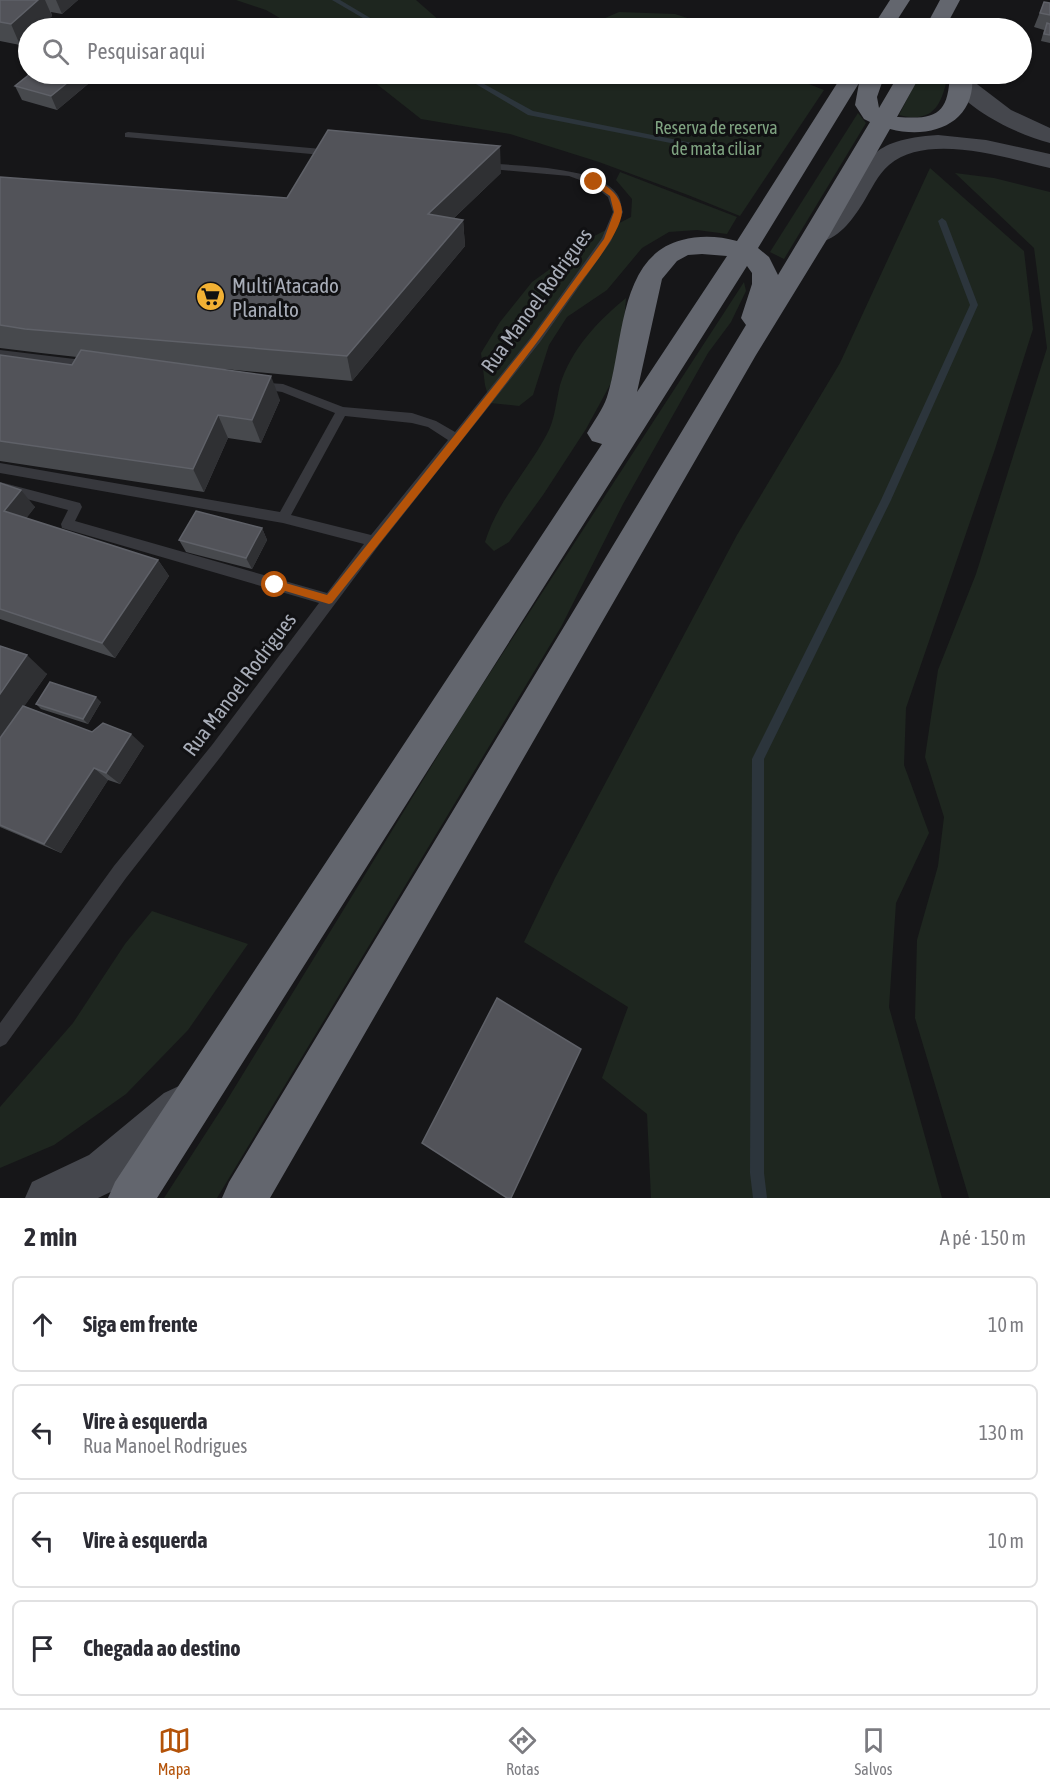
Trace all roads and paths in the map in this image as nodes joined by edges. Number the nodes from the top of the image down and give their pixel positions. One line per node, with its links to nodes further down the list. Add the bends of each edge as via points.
1 (901, 0): 3 (highway); 4 (highway)
2 (950, 0): 5 (highway)
3 (889, 18)
4 (895, 18)
5 (940, 18)
6 (848, 84): 18 (highway)
7 (870, 84): 11 (highway, via 866,105)
8 (904, 84): 11 (highway)
9 (961, 84): 11 (highway, via 960,99 950,114 939,121 917,126)
10 (967, 84): 13 (street, via 987,105 1027,129)
11 (884, 119): 17 (highway)
12 (128, 135): 14 (lane)
13 (1050, 136)
14 (343, 154)
15 (1050, 161): 17 (street, via 960,144 910,143 881,159 831,230)
16 (474, 165): 24 (lane, Rua Manoel Rodrigues, via 570,174 594,182 613,195 618,212 589,268)
17 (816, 236): 19 (highway)
18 (742, 251): 19 (highway, via 759,261 766,283); 28 (highway); 28 (highway, via 703,244 679,249 652,270 621,399 557,511)
19 (746, 348): 35 (highway)
20 (0, 354): 21 (lane)
21 (106, 367)
22 (248, 383): 23 (lane, via 283,388)
23 (342, 411): 24 (lane, via 412,418 432,424); 27 (lane)
24 (457, 439): 29 (lane, Rua Manoel Rodrigues)
25 (0, 468): 27 (lane)
26 (0, 487): 30 (lane, via 76,507 67,524)
27 (283, 518): 29 (lane)
28 (557, 536): 32 (highway)
29 (375, 541): 30 (lane, Rua Manoel Rodrigues)
30 (329, 600): 31 (lane, Rua Manoel Rodrigues, via 120,872)
31 (0, 1038)
32 (203, 1087): 33 (street, via 105,1171); 34 (highway)
33 (48, 1198)
34 (131, 1198)
35 (245, 1198)

